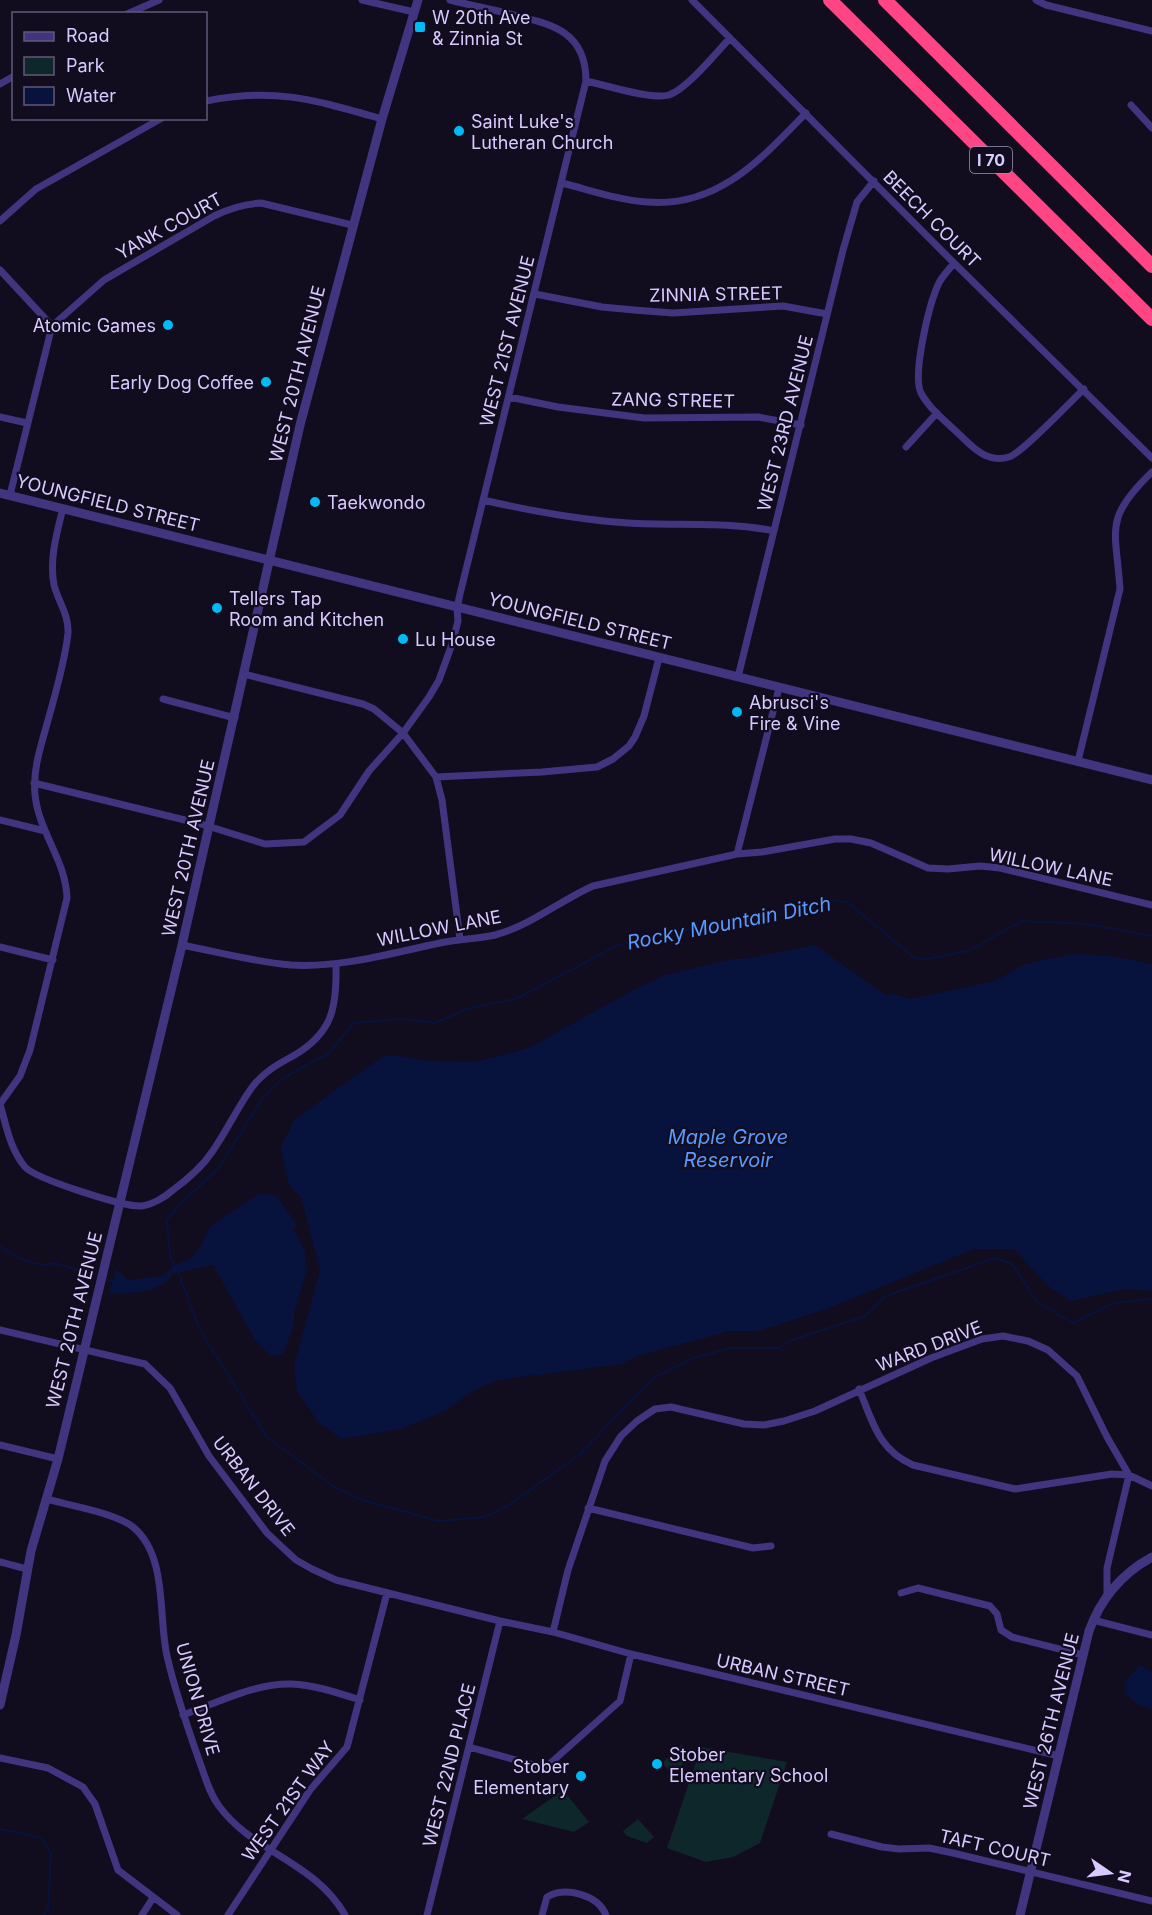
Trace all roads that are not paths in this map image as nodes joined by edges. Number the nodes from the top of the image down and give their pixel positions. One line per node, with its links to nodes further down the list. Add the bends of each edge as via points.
1 (159, 0): 9 (street)
2 (362, 0): 10 (street)
3 (418, 0): 10 (street, WEST 20TH AVENUE)
4 (450, 0): 13 (street, via 554,26 570,36 581,52)
5 (692, 0): 12 (street, BEECH COURT)
6 (830, 0): 29 (highway, I 70)
7 (885, 0): 25 (highway, I 70)
8 (1036, 0): 11 (street)
9 (132, 12)
10 (414, 12): 17 (street, WEST 20TH AVENUE)
11 (1152, 31)
12 (730, 38): 13 (street, via 684,86 670,94 651,95); 16 (street, BEECH COURT)
13 (586, 81): 21 (street, WEST 21ST AVENUE)
14 (207, 101): 17 (street, via 246,94 285,95)
15 (1131, 105): 19 (street)
16 (806, 113): 20 (street, BEECH COURT); 21 (street, via 758,162 726,185 681,202 639,201)
17 (381, 119): 23 (street, WEST 20TH AVENUE)
18 (158, 120): 22 (street, via 36,189)
19 (1152, 128)
20 (874, 181): 24 (street, BEECH COURT); 28 (street, WEST 23RD AVENUE, via 857,202 852,216)
21 (562, 183): 27 (street, WEST 21ST AVENUE)
22 (0, 221)
23 (352, 225): 30 (street, YANK COURT, via 261,203 232,208 104,280); 44 (street, WEST 20TH AVENUE)
24 (954, 263): 31 (street, BEECH COURT); 33 (street, via 939,282 932,300 918,371 921,393)
25 (1152, 266)
26 (0, 270): 30 (street)
27 (535, 294): 28 (street, ZINNIA STREET, via 602,307 673,313 783,306); 32 (street, WEST 21ST AVENUE)
28 (827, 314): 36 (street, WEST 23RD AVENUE)
29 (1152, 319)
30 (52, 326): 35 (street)
31 (1084, 389): 33 (street, via 1016,454 998,459 976,451); 38 (street, BEECH COURT)
32 (509, 397): 36 (street, ZANG STREET, via 645,418 758,417); 41 (street, WEST 21ST AVENUE)
33 (937, 413): 37 (street)
34 (0, 417): 35 (street)
35 (27, 423): 40 (street)
36 (801, 425): 43 (street, WEST 23RD AVENUE)
37 (906, 447)
38 (1152, 458)
39 (1152, 472): 53 (street, via 1119,512 1115,550 1120,589)
40 (5, 494): 42 (street, YOUNGFIELD STREET)
41 (483, 500): 43 (street, via 565,517 638,524 745,525); 45 (street, WEST 21ST AVENUE)
42 (63, 508): 44 (street, YOUNGFIELD STREET); 56 (street, via 53,553 53,574 68,631)
43 (774, 531): 48 (street, WEST 23RD AVENUE)
44 (269, 560): 45 (street, YOUNGFIELD STREET); 47 (street, WEST 20TH AVENUE)
45 (457, 608): 46 (street, YOUNGFIELD STREET); 52 (street, WEST 21ST AVENUE, via 458,621 439,680)
46 (659, 658): 48 (street, YOUNGFIELD STREET); 54 (street, via 635,737 612,759 597,767)
47 (244, 674): 51 (street, WEST 20TH AVENUE); 52 (street, via 363,704)
48 (738, 677): 49 (street, YOUNGFIELD STREET)
49 (779, 687): 53 (street, YOUNGFIELD STREET); 60 (street)
50 (163, 699): 51 (street)
51 (235, 718): 58 (street, WEST 20TH AVENUE)
52 (403, 733): 54 (street); 58 (street, WEST 21ST AVENUE, via 369,771 340,815 304,842 265,844)
53 (1078, 761): 55 (street, YOUNGFIELD STREET)
54 (436, 777): 62 (street)
55 (1152, 780)
56 (34, 783): 58 (street, WEST 21ST AVENUE); 59 (street)
57 (0, 820): 59 (street)
58 (208, 827): 63 (street, WEST 20TH AVENUE)
59 (45, 831): 65 (street, via 67,892)
60 (737, 854): 61 (street, WILLOW LANE, via 851,839 881,846 928,868 1000,868); 62 (street, WILLOW LANE, via 593,886 526,923 495,935)
61 (1152, 905)
62 (460, 939): 66 (street, WILLOW LANE)
63 (182, 945): 66 (street, WILLOW LANE, via 293,965); 68 (street, WEST 20TH AVENUE)
64 (0, 947): 65 (street)
65 (53, 960): 67 (street, via 26,1063)
66 (336, 964): 68 (street, via 335,1004 320,1036 259,1080 212,1152 172,1192 139,1206)
67 (0, 1104): 68 (street, via 16,1155 27,1169 64,1186)
68 (120, 1202): 70 (street, WEST 20TH AVENUE)
69 (0, 1330): 70 (street, URBAN DRIVE)
70 (84, 1349): 73 (street, WEST 20TH AVENUE); 82 (street, URBAN DRIVE, via 145,1364 170,1388 209,1456 267,1533 296,1560 336,1580)
71 (859, 1389): 74 (street, via 879,1438 888,1450 913,1465 1014,1489 1112,1474); 74 (street, WARD DRIVE, via 982,1339 1003,1336 1028,1341 1048,1350 1077,1376); 77 (street, WARD DRIVE, via 816,1411 764,1425 671,1407 655,1409 629,1428 609,1452)
72 (0, 1445): 73 (street)
73 (58, 1459): 76 (street, WEST 20TH AVENUE)
74 (1129, 1475): 75 (street); 84 (street, via 1107,1568)
75 (1152, 1486)
76 (46, 1499): 81 (street, WEST 20TH AVENUE); 93 (street, UNION DRIVE, via 115,1517 133,1526 146,1542 158,1570 166,1654)
77 (588, 1508): 78 (street, via 753,1548); 87 (street)
78 (771, 1546)
79 (1152, 1557): 84 (street, WEST 26TH AVENUE, via 1128,1572)
80 (0, 1562): 81 (street)
81 (27, 1569): 92 (street, WEST 20TH AVENUE)
82 (387, 1593): 86 (street, URBAN DRIVE); 91 (street, WEST 21ST WAY)
83 (901, 1593): 90 (street, via 918,1588 990,1606 997,1614 1001,1630 1012,1637)
84 (1107, 1595): 85 (street, WEST 26TH AVENUE)
85 (1093, 1620): 88 (street); 90 (street, WEST 26TH AVENUE)
86 (500, 1621): 87 (street, URBAN STREET); 94 (street, WEST 22ND PLACE)
87 (553, 1632): 89 (street, URBAN STREET)
88 (1152, 1635)
89 (632, 1654): 94 (street, via 620,1701 544,1768); 95 (street, URBAN STREET)
90 (1083, 1655): 95 (street, WEST 26TH AVENUE)
91 (360, 1700): 93 (street, via 292,1684 246,1692); 98 (street, WEST 21ST WAY, via 347,1747 310,1790)
92 (0, 1702)
93 (183, 1715): 98 (street, UNION DRIVE, via 219,1807)
94 (469, 1747): 106 (street, WEST 22ND PLACE)
95 (1059, 1756): 99 (street, WEST 26TH AVENUE)
96 (0, 1758): 100 (street, via 48,1768 83,1787 95,1804 118,1870)
97 (831, 1834): 99 (street, TAFT COURT, via 882,1847 929,1848)
98 (270, 1849): 104 (street, WEST 21ST WAY); 105 (street, UNION DRIVE, via 322,1885)
99 (1030, 1871): 101 (street, TAFT COURT); 109 (street, WEST 26TH AVENUE)
100 (153, 1898): 102 (street); 103 (street)
101 (1152, 1901)
102 (142, 1915)
103 (177, 1915)
104 (228, 1915)
105 (345, 1915)
106 (427, 1915)
107 (542, 1915): 108 (street, via 547,1898 563,1892 593,1899)
108 (606, 1915)
109 (1020, 1915)

